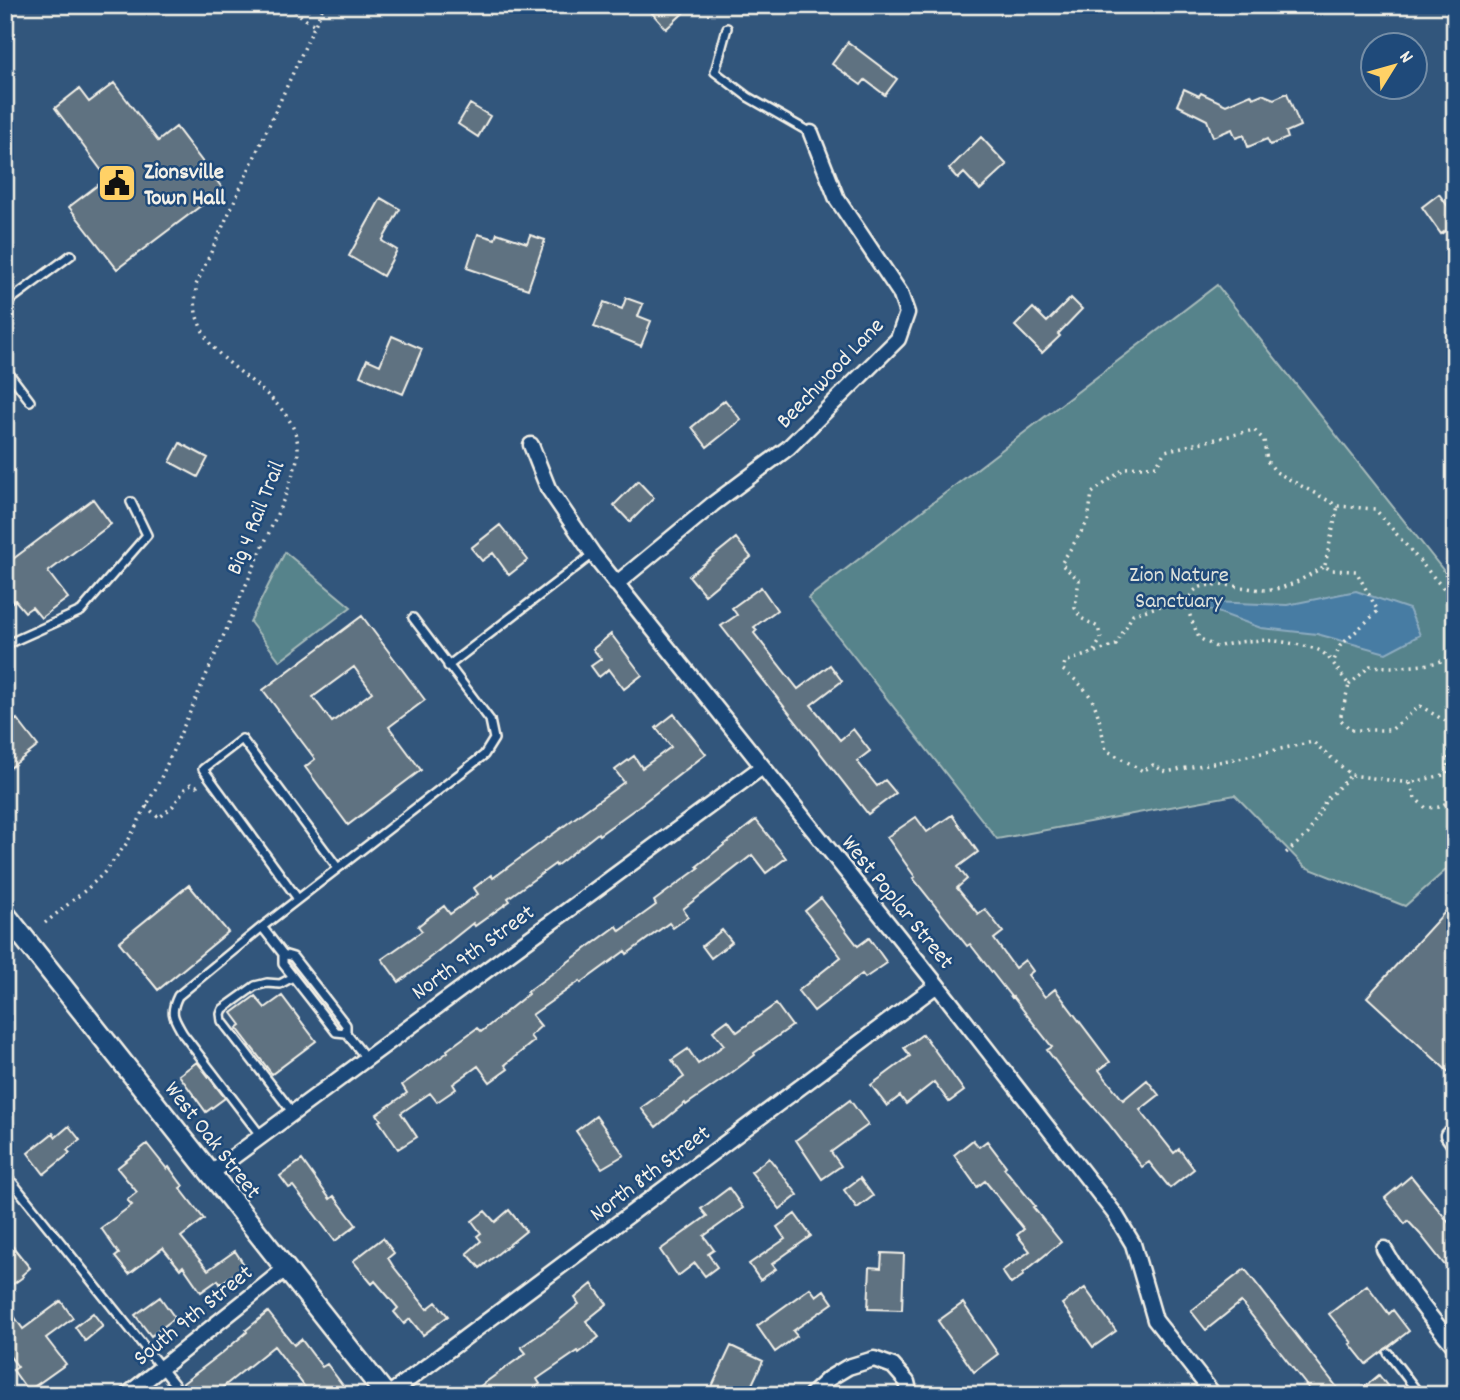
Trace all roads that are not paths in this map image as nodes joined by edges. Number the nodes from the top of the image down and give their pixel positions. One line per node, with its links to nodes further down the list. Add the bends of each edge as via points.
1 (727, 28): 2 (lane, via 715,72)
2 (810, 133): 10 (street, Beechwood Lane, via 837,199 900,293 907,313 898,339 788,449)
3 (71, 255): 4 (lane)
4 (5, 304)
5 (5, 368): 6 (lane)
6 (30, 401)
7 (531, 445): 9 (street, West Poplar Street, via 548,488)
8 (131, 502): 12 (lane, via 147,535 81,611)
9 (593, 554): 10 (street, West Poplar Street); 13 (lane)
10 (617, 584): 14 (street, West Poplar Street)
11 (413, 618): 13 (lane)
12 (5, 645)
13 (448, 666): 15 (lane, via 489,720 494,739 484,755)
14 (762, 767): 21 (street, West Poplar Street); 23 (street, North 9th Street)
15 (338, 868): 16 (lane); 16 (lane, via 242,739 205,772)
16 (298, 899): 18 (lane)
17 (5, 914): 26 (main road, West Oak Street)
18 (262, 927): 19 (lane); 25 (lane, via 178,996 172,1007 183,1034)
19 (283, 954): 20 (lane, via 283,964); 22 (lane, via 293,957 346,1024)
20 (293, 977): 22 (lane, via 336,1032); 24 (lane, via 280,984 255,986 221,1014)
21 (937, 985): 35 (street, North 8th Street); 38 (street, West Poplar Street, via 1115,1214 1133,1244 1155,1320)
22 (346, 1033): 23 (lane)
23 (366, 1058): 24 (street, North 9th Street)
24 (293, 1113): 25 (street, North 9th Street)
25 (261, 1136): 26 (street, North 9th Street)
26 (210, 1174): 29 (main road, West Oak Street)
27 (13, 1183): 32 (lane)
28 (1384, 1249): 30 (street)
29 (285, 1269): 32 (street, South 9th Street); 35 (main road, West Oak Street)
30 (1455, 1347)
31 (1388, 1353): 39 (lane)
32 (161, 1367): 33 (street, South 9th Street); 34 (lane)
33 (127, 1395)
34 (183, 1395)
35 (387, 1395)
36 (810, 1395): 37 (street, via 848,1367 874,1359 893,1366 907,1382)
37 (910, 1395)
38 (1214, 1395)
39 (1420, 1395)

